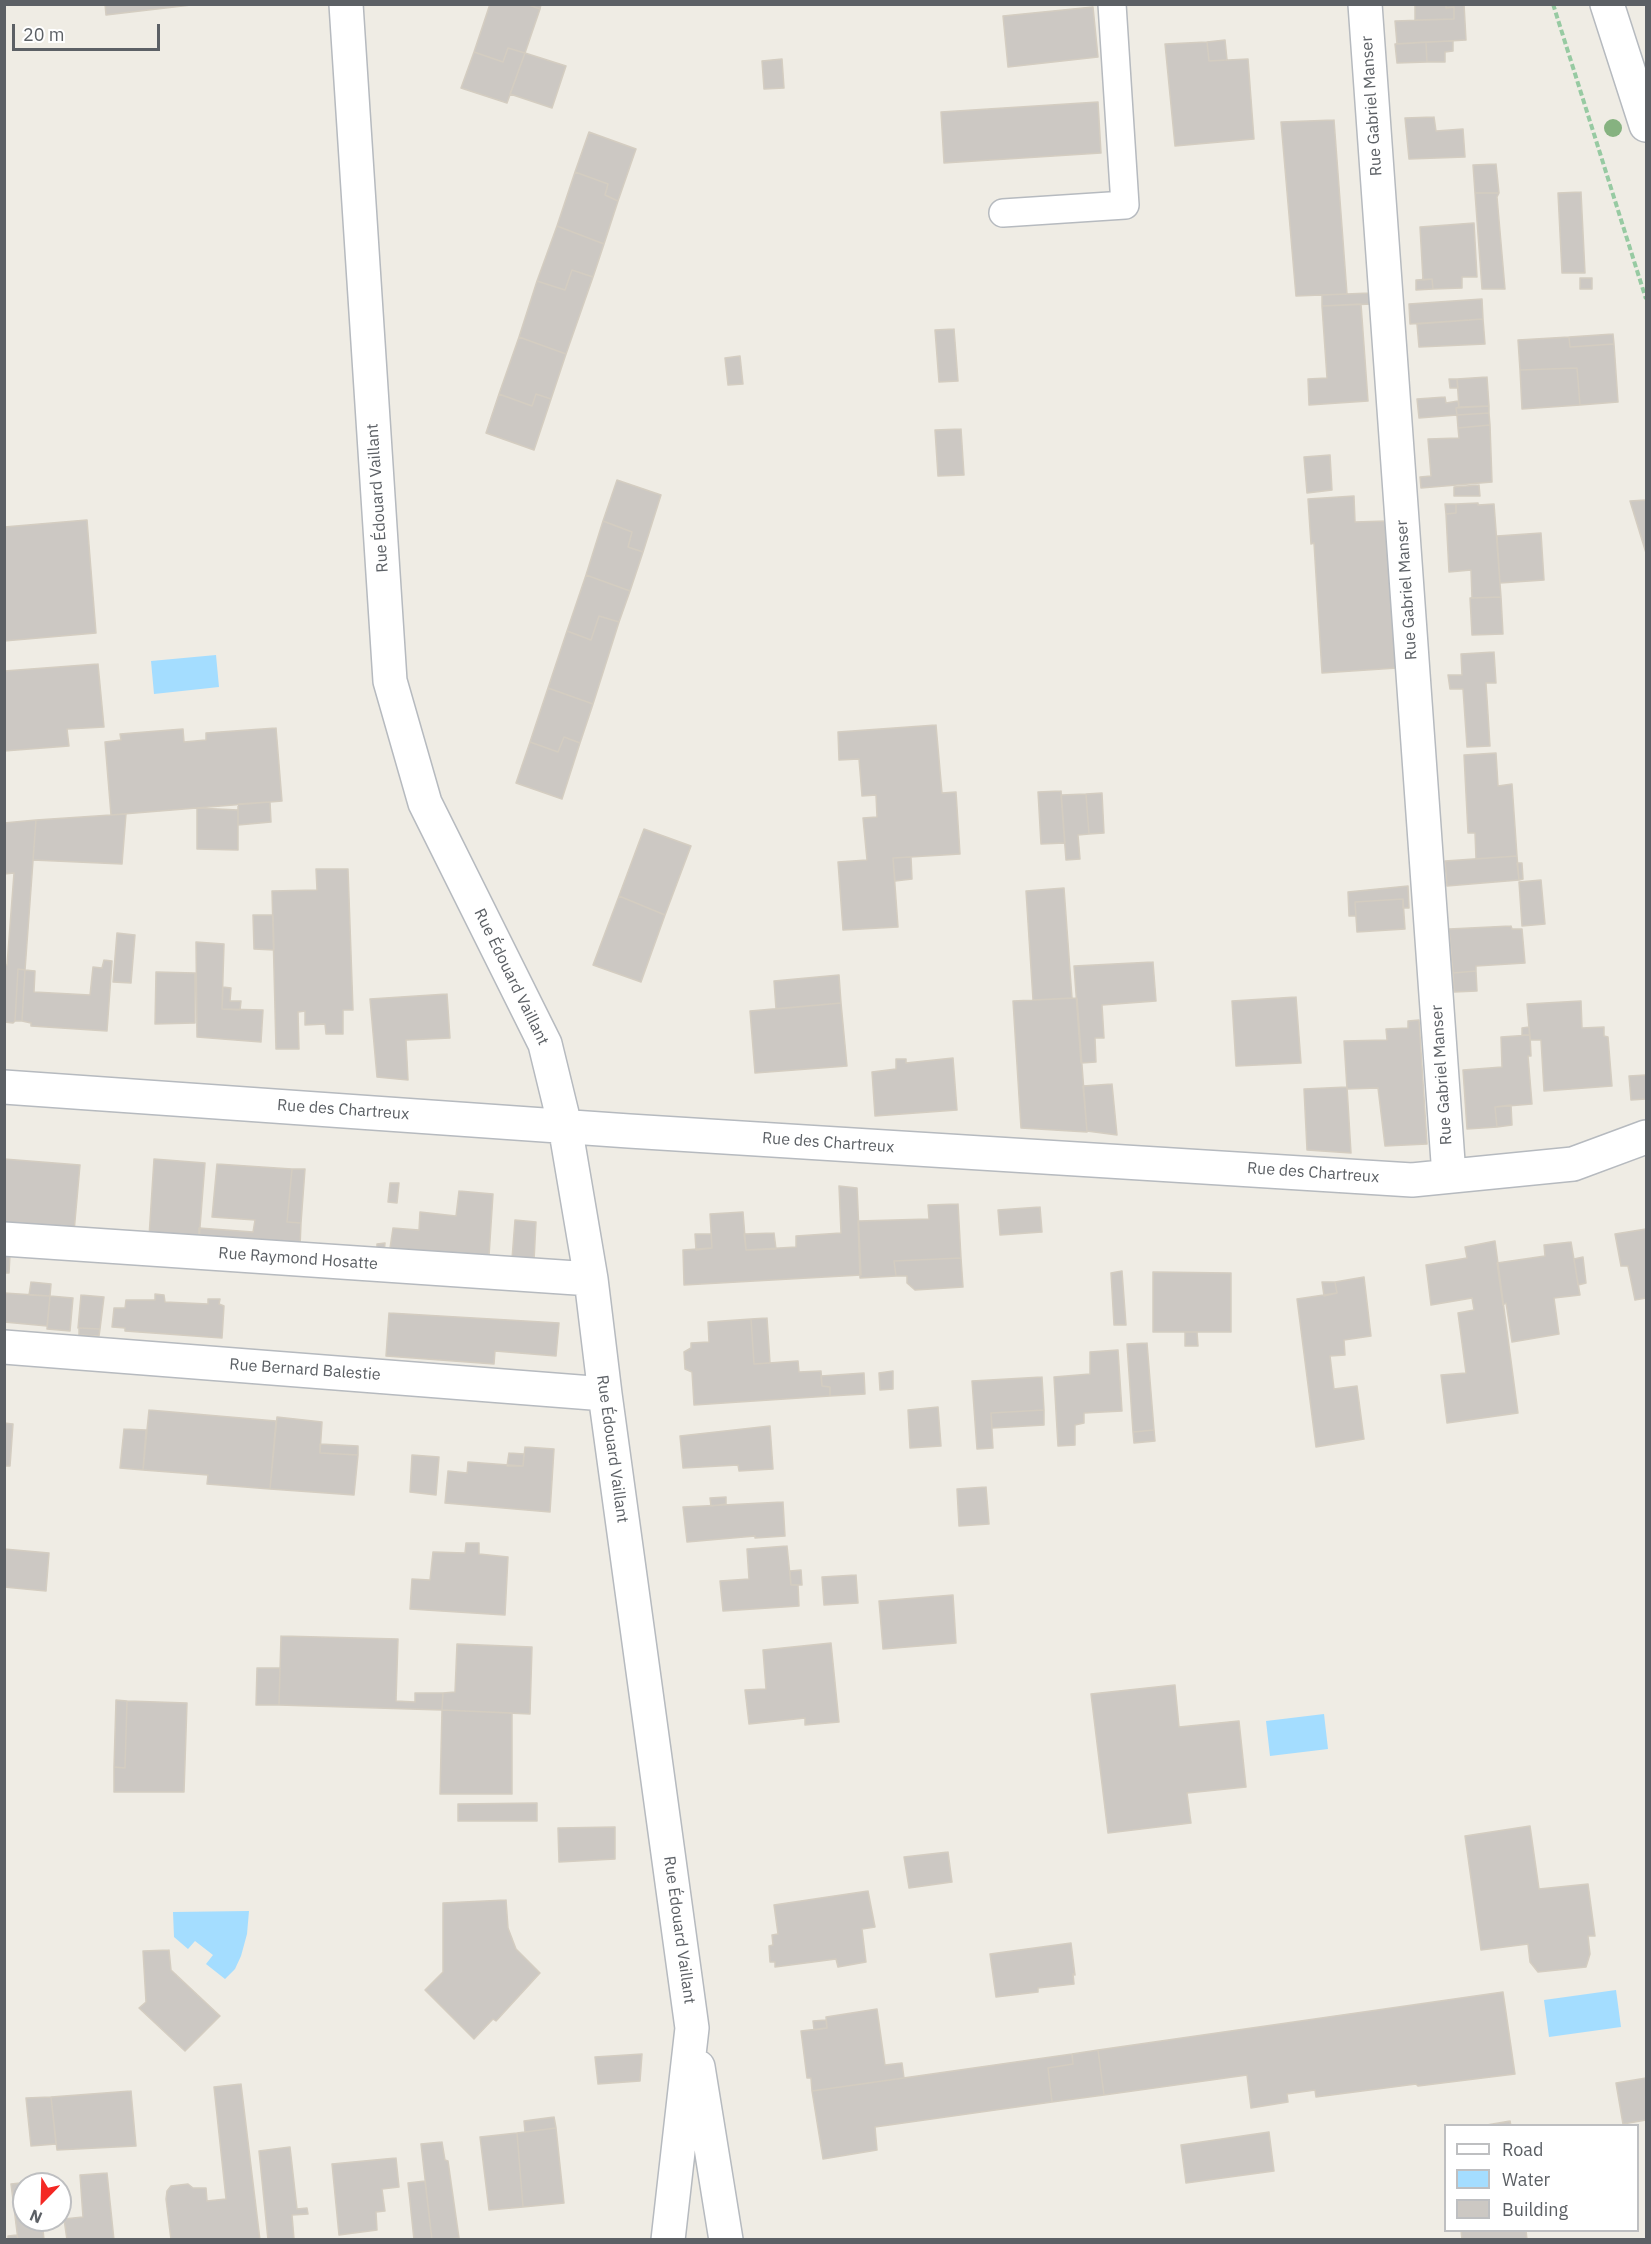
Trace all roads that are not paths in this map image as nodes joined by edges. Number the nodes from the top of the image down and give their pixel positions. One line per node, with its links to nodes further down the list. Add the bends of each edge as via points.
1 (346, 4): 8 (street, Rue Édouard Vaillant, via 390,681 424,803 545,1044)
2 (1112, 4): 6 (lane, via 1125,205)
3 (1365, 4): 10 (street, Rue Gabriel Manser)
4 (1607, 4): 5 (street)
5 (1644, 110)
6 (1003, 213)
7 (4, 1087): 8 (street, Rue des Chartreux)
8 (565, 1126): 10 (street, Rue des Chartreux, via 1412,1180); 12 (street, Rue Édouard Vaillant)
9 (1647, 1137): 10 (street, Rue des Chartreux, via 1573,1164)
10 (1449, 1176)
11 (4, 1239): 12 (street, Rue Raymond Hosatte)
12 (591, 1279): 14 (street, Rue Édouard Vaillant)
13 (4, 1347): 14 (street, Rue Bernard Balestie)
14 (605, 1394): 15 (street, Rue Édouard Vaillant)
15 (692, 2028): 16 (street, Rue Édouard Vaillant); 17 (street, Rue Édouard Vaillant)
16 (668, 2240)
17 (726, 2240)

